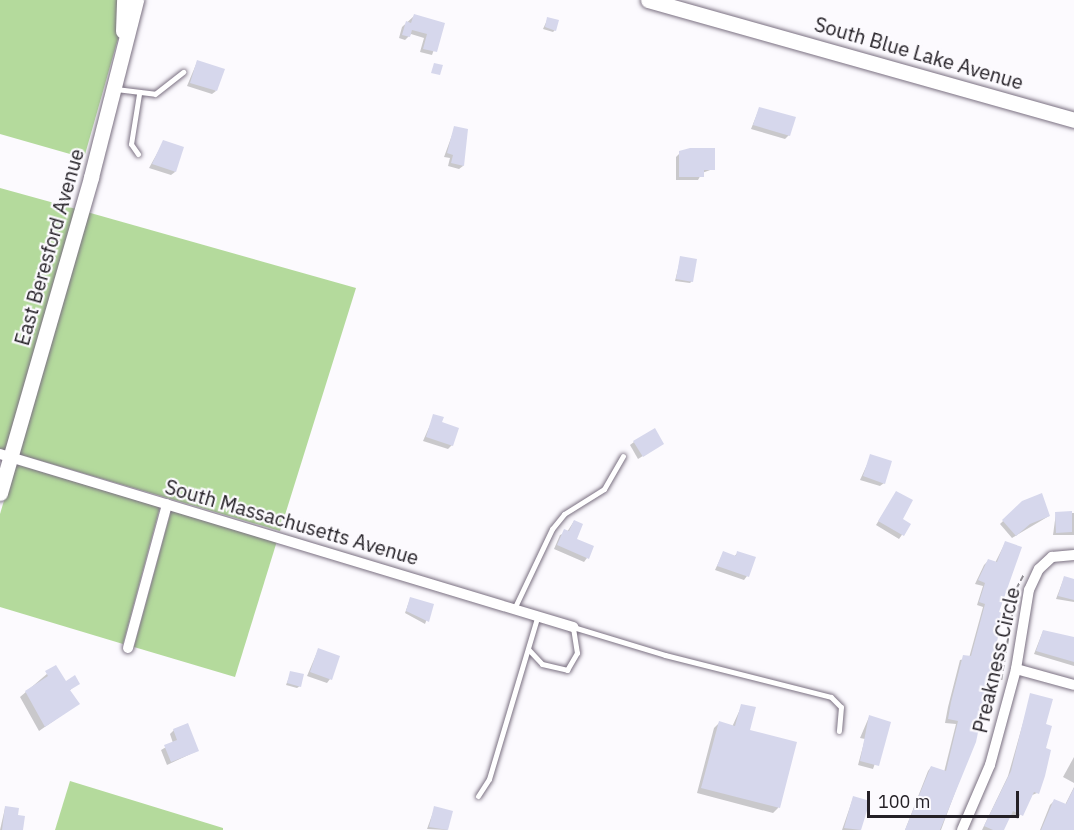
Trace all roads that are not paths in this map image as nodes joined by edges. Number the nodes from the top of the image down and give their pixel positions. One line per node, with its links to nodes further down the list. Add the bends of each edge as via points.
1 (124, 0): 4 (street, East Beresford Avenue)
2 (136, 0): 4 (street, East Beresford Avenue)
3 (648, 0): 8 (street, South Blue Lake Avenue)
4 (124, 46): 6 (street, East Beresford Avenue)
5 (183, 72): 7 (lane, via 165,90)
6 (115, 89): 7 (lane); 10 (street, East Beresford Avenue)
7 (139, 94): 9 (lane, via 131,144)
8 (1074, 120)
9 (138, 154)
10 (5, 456): 12 (street, East Beresford Avenue); 13 (street, South Massachusetts Avenue)
11 (623, 456): 15 (lane, via 604,489 564,514 552,529)
12 (0, 493)
13 (167, 504): 15 (street, South Massachusetts Avenue, via 417,578); 18 (street)
14 (1074, 555): 20 (street, Preakness Circle, via 1052,557 1039,569 1029,590)
15 (513, 611): 16 (street, South Massachusetts Avenue)
16 (537, 618): 17 (street, South Massachusetts Avenue); 19 (lane)
17 (573, 627): 19 (lane, via 577,653 567,670 549,667); 22 (lane, via 831,697 841,707)
18 (128, 648)
19 (529, 650): 23 (lane, via 489,779)
20 (1016, 669): 21 (street); 24 (street, Preakness Circle, via 990,765)
21 (1074, 685)
22 (839, 731)
23 (478, 796)
24 (962, 830)

